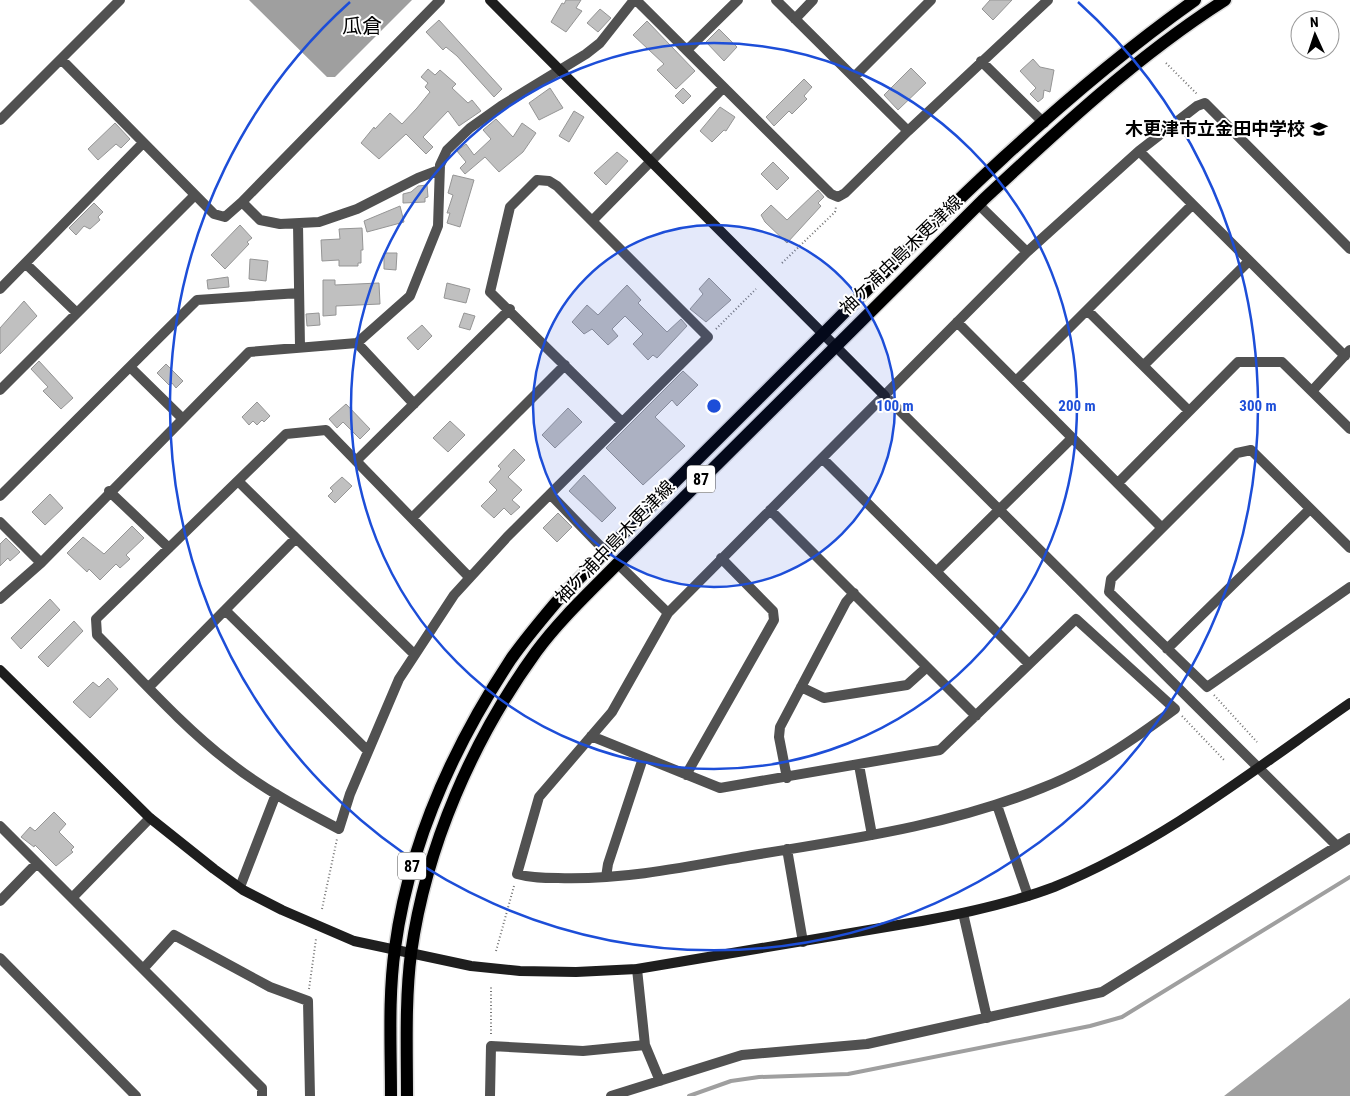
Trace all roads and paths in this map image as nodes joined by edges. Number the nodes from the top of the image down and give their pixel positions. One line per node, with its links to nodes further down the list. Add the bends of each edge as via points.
1 (120, 0): 14 (street)
2 (440, 0): 30 (street)
3 (490, 0): 17 (street)
4 (635, 0): 13 (street); 17 (street, via 600,43)
5 (738, 0): 13 (street)
6 (776, 0): 12 (street)
7 (813, 0): 12 (street)
8 (931, 0): 18 (street)
9 (1048, 0): 15 (street)
10 (1195, 0): 22 (main road, 袖ケ浦中島木更津線 / 87, via 1122,56)
11 (1225, 0): 31 (main road, 袖ケ浦中島木更津線 / 87, via 1156,49)
12 (795, 19): 18 (street)
13 (688, 50): 19 (street)
14 (61, 59): 21 (street); 24 (street)
15 (981, 61): 22 (street); 23 (street)
16 (1166, 64): 20 (path)
17 (561, 71): 26 (street); 27 (street, via 470,128 447,150)
18 (854, 77): 23 (street)
19 (723, 88): 26 (street); 29 (street, via 831,194)
20 (1205, 103): 25 (street); 35 (street)
21 (0, 120)
22 (1044, 123): 47 (main road, 袖ケ浦中島木更津線 / 87, via 920,237)
23 (908, 131): 29 (street)
24 (143, 143): 28 (street); 39 (street)
25 (1139, 151): 32 (street); 36 (street)
26 (651, 161): 33 (street); 47 (street)
27 (439, 170): 34 (street, via 337,217); 49 (street, via 438,226 410,296)
28 (195, 195): 30 (street, via 214,214 225,217); 45 (street)
29 (838, 197): 38 (path, via 835,212)
30 (242, 202): 34 (street, via 260,220)
31 (978, 204): 36 (street); 50 (main road, 袖ケ浦中島木更津線 / 87)
32 (1192, 205): 37 (street); 44 (street)
33 (592, 221): 43 (street, via 549,181 537,180 510,207 490,292); 48 (street)
34 (298, 224): 42 (street)
35 (1350, 248)
36 (1027, 252): 46 (street)
37 (1249, 261): 52 (street); 54 (street)
38 (782, 262)
39 (26, 264): 40 (street); 45 (street)
40 (0, 289)
41 (756, 290): 48 (path)
42 (299, 293): 51 (street); 55 (street, via 197,300)
43 (510, 310): 53 (street); 60 (street)
44 (1088, 311): 54 (street); 56 (street)
45 (77, 313): 57 (street)
46 (957, 322): 56 (street); 59 (street)
47 (823, 334): 50 (street); 82 (main road, 袖ケ浦中島木更津線 / 87)
48 (708, 337): 63 (street)
49 (357, 343): 51 (street); 60 (street)
50 (834, 345): 59 (street); 85 (main road, 袖ケ浦中島木更津線 / 87)
51 (300, 347): 62 (street, via 249,352)
52 (1348, 353): 58 (street)
53 (565, 365): 63 (street); 76 (street)
54 (1144, 366): 61 (street)
55 (130, 367): 62 (street); 72 (street)
56 (1016, 381): 65 (street)
57 (0, 390)
58 (1312, 391): 61 (street, via 1282,362 1238,362); 64 (street)
59 (884, 396): 66 (street); 73 (street)
60 (414, 404): 67 (street)
61 (1189, 411): 69 (street)
62 (182, 418): 70 (street)
63 (622, 422): 71 (street)
64 (1350, 429)
65 (1072, 438): 69 (street); 73 (street)
66 (822, 458): 75 (street); 86 (street)
67 (356, 461): 68 (street, via 326,430 286,434); 76 (street)
68 (238, 481): 79 (street); 80 (street)
69 (1118, 483): 78 (street)
70 (109, 492): 80 (street); 84 (street)
71 (550, 494): 82 (street); 87 (street)
72 (0, 496)
73 (1000, 509): 86 (street); 110 (street)
74 (1310, 509): 78 (street, via 1251,450 1244,450 1237,453); 81 (street); 93 (street)
75 (770, 510): 83 (street); 89 (street)
76 (412, 518): 87 (street)
77 (0, 522): 84 (street)
78 (1162, 528): 93 (street, via 1108,585 1109,592)
79 (294, 539): 91 (street); 94 (street)
80 (169, 548): 98 (street, via 96,619 97,635)
81 (1350, 548)
82 (606, 551): 133 (main road, 袖ケ浦中島木更津線 / 87, via 558,600 512,658 478,713 427,819 413,861)
83 (721, 558): 92 (street); 111 (street, via 773,611 774,620)
84 (41, 562): 90 (street)
85 (618, 564): 92 (street); 135 (main road, 袖ケ浦中島木更津線 / 87, via 537,651 504,699 482,739 431,864 418,910)
86 (937, 571): 95 (street)
87 (469, 577): 94 (street)
88 (1350, 587): 100 (street)
89 (854, 593): 96 (street); 99 (street, via 846,602)
90 (0, 599)
91 (225, 610): 98 (street); 106 (street)
92 (668, 612): 104 (street, via 612,712)
93 (1167, 649): 100 (street)
94 (414, 654): 106 (street, via 399,679)
95 (1028, 663): 102 (street, via 1076,619); 103 (street)
96 (927, 667): 99 (street, via 907,685 824,698); 103 (street)
97 (0, 670): 115 (street)
98 (149, 687): 113 (street, via 228,762)
99 (801, 687): 112 (street, via 780,726)
100 (1207, 687): 105 (path)
101 (1350, 703): 110 (street)
102 (1175, 709): 108 (path); 114 (street, via 1092,765 1044,788)
103 (976, 716): 109 (street, via 940,750)
104 (591, 736): 107 (street); 123 (street, via 539,797)
105 (1257, 742)
106 (368, 751): 117 (street)
107 (643, 758): 111 (street); 124 (street)
108 (1224, 761)
109 (859, 765): 112 (street); 118 (street)
110 (1258, 767): 120 (street); 126 (street, via 1131,851)
111 (686, 775): 112 (street, via 720,788)
112 (787, 778)
113 (276, 794): 117 (street); 125 (street)
114 (997, 805): 118 (street, via 934,823); 126 (street)
115 (150, 818): 125 (street); 127 (street)
116 (0, 826): 122 (street)
117 (339, 830): 129 (path)
118 (872, 835): 121 (street)
119 (1350, 838): 120 (street)
120 (1337, 846): 141 (street, via 1102,992)
121 (787, 849): 124 (street, via 665,871); 132 (street)
122 (37, 863): 127 (street); 128 (street)
123 (518, 874): 124 (street, via 527,877); 134 (path)
124 (606, 877)
125 (240, 888): 133 (street, via 354,941)
126 (1028, 896): 130 (street)
127 (72, 898): 137 (street)
128 (0, 901)
129 (322, 909)
130 (963, 913): 132 (street); 141 (street)
131 (316, 939): 140 (path)
132 (803, 942): 138 (street)
133 (394, 951): 135 (street); 148 (main road, 87)
134 (496, 951)
135 (411, 954): 138 (street, via 471,966 520,971); 149 (main road, 袖ケ浦中島木更津線 / 87)
136 (0, 958): 145 (street)
137 (143, 969): 140 (street, via 174,935 270,987); 146 (street, via 262,1088)
138 (638, 969): 142 (street)
139 (491, 987): 143 (path)
140 (308, 1001): 147 (street)
141 (987, 1018): 144 (street, via 867,1044 742,1055)
142 (645, 1045): 143 (street, via 583,1051); 144 (street)
143 (491, 1046): 150 (street)
144 (660, 1081): 151 (street)
145 (136, 1096)
146 (262, 1096)
147 (310, 1096)
148 (391, 1096)
149 (407, 1096)
150 (490, 1096)
151 (611, 1096)

